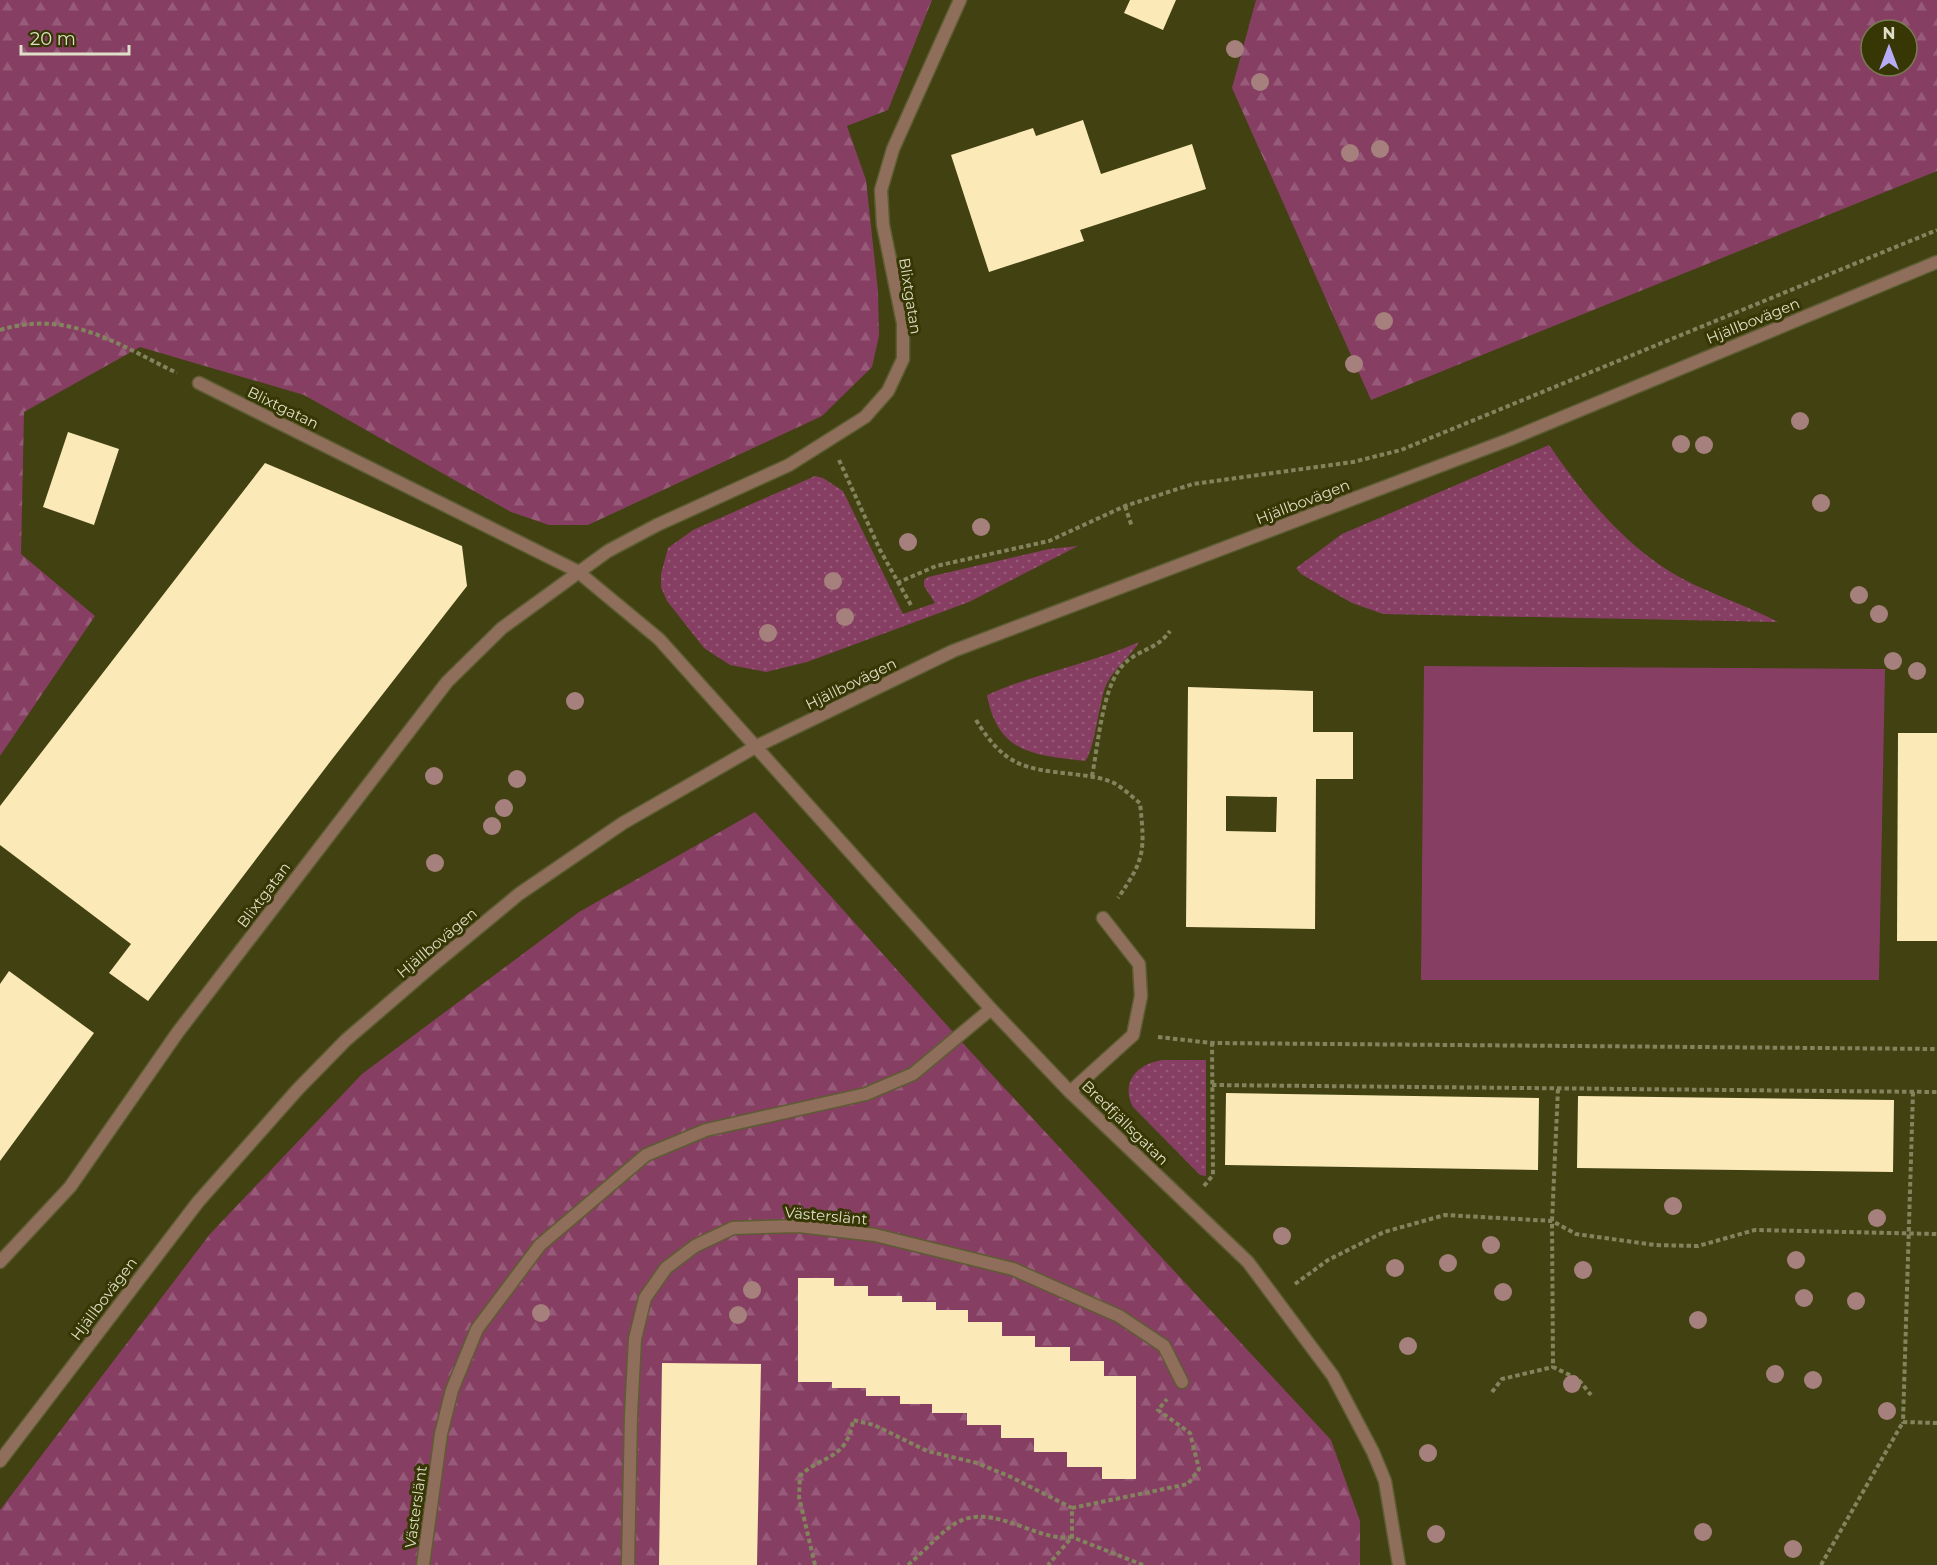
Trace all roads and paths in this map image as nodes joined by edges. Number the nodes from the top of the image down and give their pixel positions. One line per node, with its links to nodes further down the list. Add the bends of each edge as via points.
1 (960, 0): 6 (street, Blixtgatan, via 893,149 881,189 883,225 903,322 903,359 888,391 865,417)
2 (1937, 230): 7 (path, via 1401,450 1353,462 1193,484)
3 (1937, 262): 14 (street, Hjällbovägen, via 1508,440 953,651)
4 (0, 330): 5 (path, via 25,322 63,323)
5 (199, 383): 9 (street, Blixtgatan)
6 (828, 439): 9 (street, Blixtgatan, via 789,465 657,525); 10 (path)
7 (1125, 506): 8 (path); 10 (path, via 1049,541 936,566)
8 (1132, 527)
9 (577, 571): 14 (street, Blixtgatan, via 659,639); 30 (street, Blixtgatan, via 502,628 447,682 178,1032 70,1187)
10 (897, 583): 11 (path)
11 (912, 607)
12 (1170, 631): 15 (path, via 1161,643 1122,666 1109,689)
13 (976, 720): 15 (path, via 993,746 1014,763)
14 (757, 746): 17 (street, Bredfjällsgatan); 38 (street, Hjällbovägen, via 622,823 519,894 346,1040 198,1202)
15 (1092, 776): 16 (path, via 1115,784 1140,803 1144,837 1139,867)
16 (1103, 918): 18 (street, via 1139,964 1141,996)
17 (991, 1009): 23 (street, Bredfjällsgatan); 41 (street, Västerslänt, via 913,1074 885,1086 866,1094 706,1130 646,1155 540,1245 477,1329 453,1390 441,1434)
18 (1132, 1035): 19 (path); 23 (street)
19 (1212, 1043): 20 (path); 21 (path)
20 (1937, 1049)
21 (1212, 1085): 22 (path); 26 (path, via 1213,1175)
22 (1558, 1089): 24 (path); 27 (path)
23 (1070, 1092): 26 (street, Bredfjällsgatan)
24 (1912, 1092): 25 (path); 28 (path)
25 (1937, 1092)
26 (1187, 1203): 31 (street, Bredfjällsgatan, via 1248,1262)
27 (1552, 1221): 28 (path, via 1576,1234 1655,1245 1698,1246 1755,1230); 31 (path, via 1445,1215 1384,1232 1328,1260); 32 (path)
28 (1910, 1233): 29 (path); 36 (path)
29 (1937, 1234)
30 (0, 1262)
31 (1275, 1298): 47 (street, Bredfjällsgatan, via 1333,1376 1373,1452 1385,1481)
32 (1553, 1367): 34 (path, via 1502,1380); 35 (path, via 1578,1379)
33 (1182, 1383): 39 (path, via 1158,1410 1190,1433 1199,1468 1188,1484); 42 (street, Västerslänt, via 1164,1346 1119,1316 1013,1269 875,1235 799,1226 734,1228 695,1246 666,1268 645,1298 635,1339)
34 (1492, 1392)
35 (1591, 1395)
36 (1903, 1422): 37 (path); 48 (path)
37 (1937, 1423)
38 (0, 1461)
39 (1072, 1508): 40 (path); 43 (path, via 977,1463 927,1450 874,1425 853,1420 852,1431 841,1450 800,1476 799,1497)
40 (1072, 1537): 44 (path, via 1056,1539 981,1515 963,1518 945,1529); 45 (path); 46 (path)
41 (423, 1565)
42 (628, 1565)
43 (815, 1565)
44 (908, 1565)
45 (1048, 1565)
46 (1143, 1565)
47 (1399, 1565)
48 (1821, 1565)

